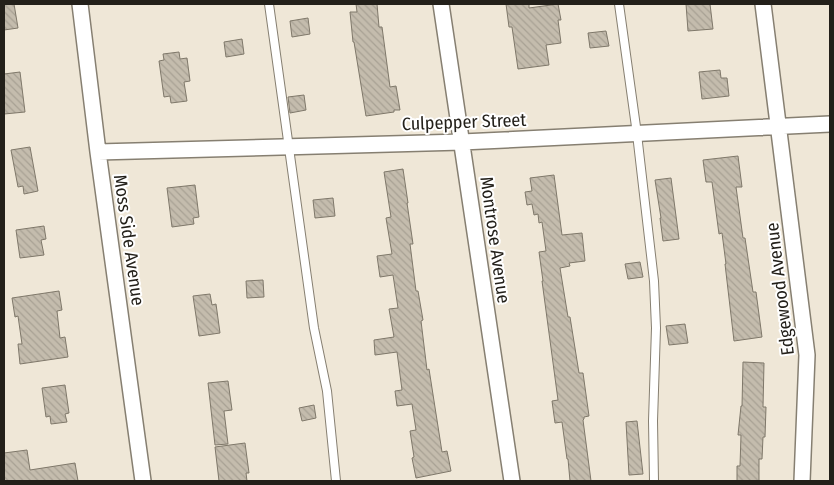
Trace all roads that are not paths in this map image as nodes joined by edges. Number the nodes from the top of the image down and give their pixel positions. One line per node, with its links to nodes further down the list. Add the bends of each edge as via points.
1 (80, 4): 11 (street, Moss Side Avenue)
2 (269, 4): 10 (lane)
3 (442, 4): 9 (street, Montrose Avenue)
4 (619, 4): 8 (lane)
5 (763, 4): 7 (street, Edgewood Avenue)
6 (830, 124): 7 (street, Culpepper Street)
7 (779, 127): 8 (street, Culpepper Street); 16 (street, Edgewood Avenue, via 807,355)
8 (637, 134): 9 (street, Culpepper Street); 15 (lane, via 654,281)
9 (462, 142): 10 (street, Culpepper Street); 14 (street, Montrose Avenue)
10 (289, 147): 11 (street, Culpepper Street); 13 (lane, via 314,328 327,391)
11 (98, 152): 12 (street, Moss Side Avenue)
12 (143, 481)
13 (336, 481)
14 (512, 481)
15 (654, 481)
16 (802, 481)

